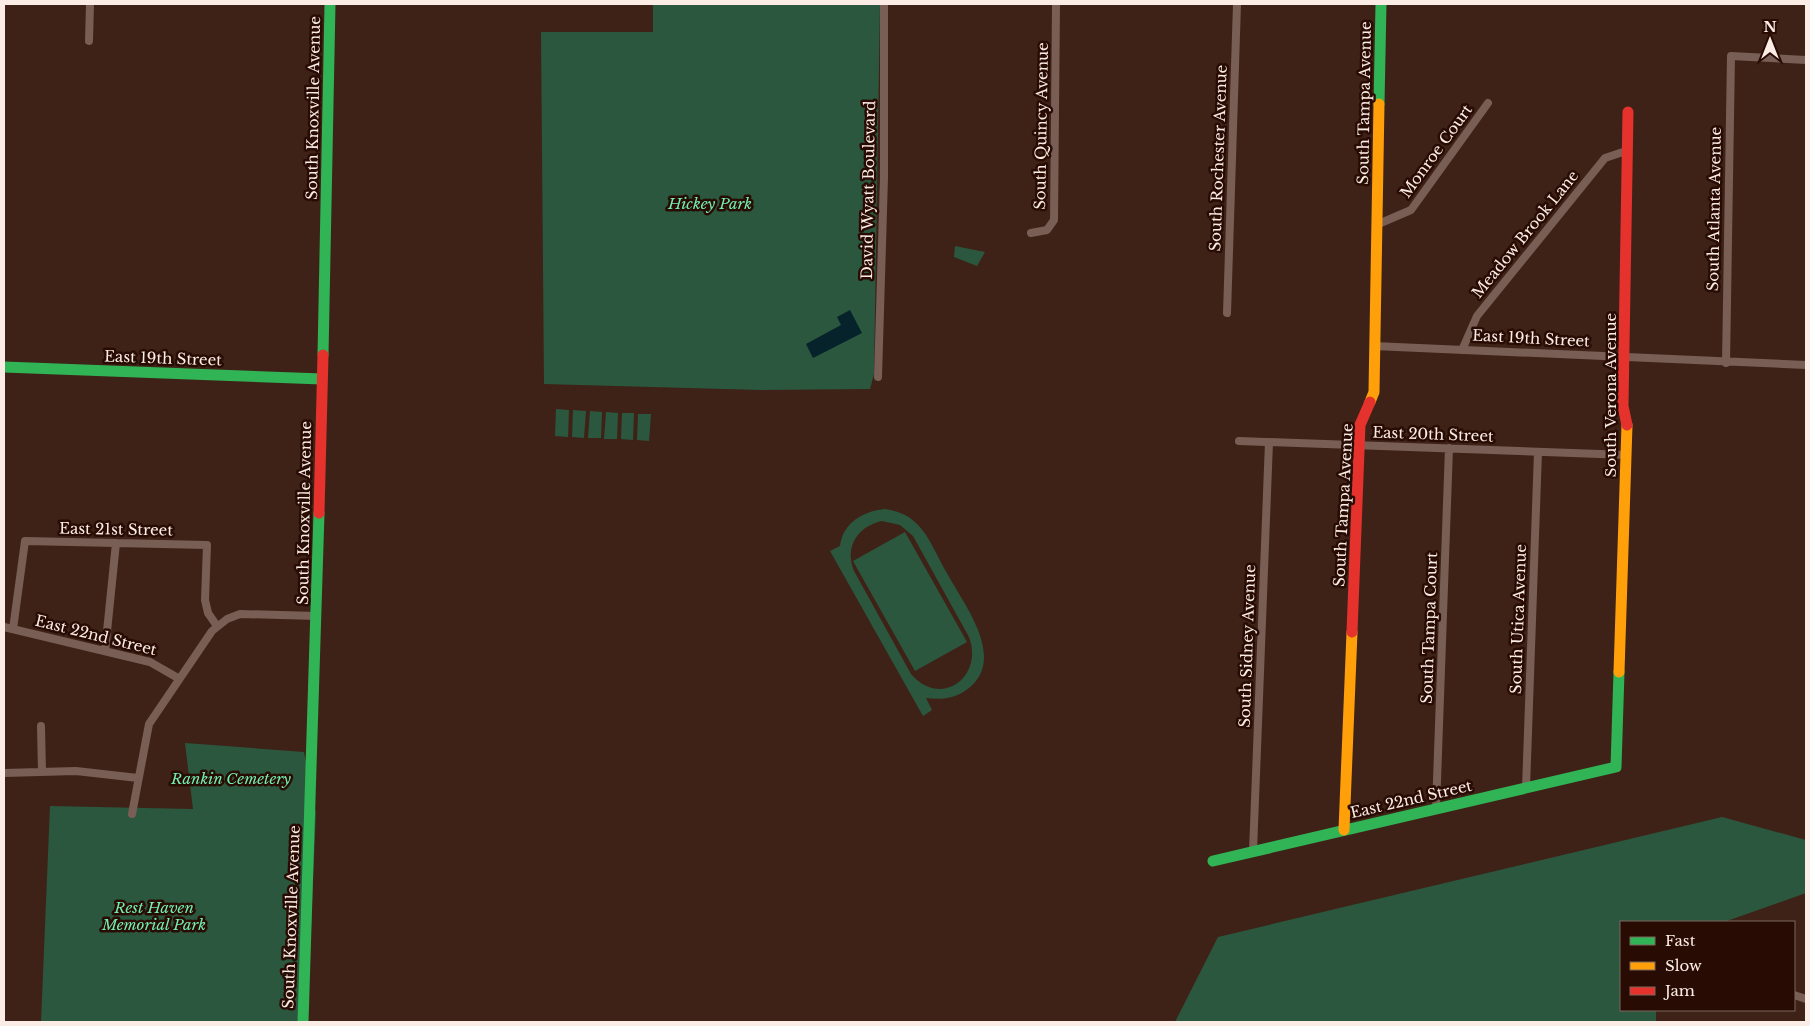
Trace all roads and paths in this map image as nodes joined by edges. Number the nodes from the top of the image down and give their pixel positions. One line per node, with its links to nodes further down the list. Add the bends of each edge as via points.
1 (90, 4): 7 (street)
2 (330, 4): 22 (street, South Knoxville Avenue)
3 (884, 4): 21 (street, David Wyatt Boulevard, via 884,178)
4 (1056, 4): 13 (street, South Quincy Avenue, via 1054,220 1047,230)
5 (1236, 4): 14 (street, South Rochester Avenue)
6 (1381, 4): 12 (street, South Tampa Avenue)
7 (89, 41)
8 (1806, 60): 18 (street, South Atlanta Avenue, via 1731,56)
9 (1488, 103): 12 (street, Monroe Court, via 1411,210)
10 (1628, 112): 11 (street, South Verona Avenue)
11 (1626, 151): 16 (street, Meadow Brook Lane, via 1605,158 1477,316); 17 (street, South Verona Avenue)
12 (1376, 225): 15 (street, South Tampa Avenue)
13 (1031, 233)
14 (1227, 313)
15 (1374, 346): 16 (street, East 19th Street); 25 (street, South Tampa Avenue, via 1374,392 1360,425)
16 (1462, 350): 17 (street, East 19th Street)
17 (1624, 357): 18 (street, East 19th Street); 28 (street, South Verona Avenue)
18 (1726, 363): 19 (street, East 19th Street)
19 (1806, 365)
20 (4, 367): 22 (street, East 19th Street)
21 (878, 377)
22 (322, 379): 30 (street, South Knoxville Avenue)
23 (1239, 441): 24 (street, East 20th Street)
24 (1269, 442): 25 (street, East 20th Street); 45 (street, South Sidney Avenue)
25 (1359, 445): 26 (street, East 20th Street); 44 (street, South Tampa Avenue)
26 (1448, 448): 27 (street, East 20th Street); 42 (street, South Tampa Court)
27 (1538, 452): 28 (street, East 20th Street); 41 (street, South Utica Avenue)
28 (1627, 455): 37 (street, South Verona Avenue)
29 (116, 543): 31 (street, East 21st Street, via 207,545 206,600 208,613); 33 (street, East 21st Street, via 25,541); 34 (street)
30 (317, 616): 31 (street, via 247,613); 47 (street, South Knoxville Avenue)
31 (217, 626): 35 (street)
32 (4, 627): 33 (street, East 22nd Street)
33 (13, 629): 34 (street, East 22nd Street)
34 (105, 651): 35 (street, East 22nd Street, via 150,662)
35 (178, 678): 40 (street, via 149,724)
36 (41, 726): 38 (street)
37 (1616, 767): 41 (street, East 22nd Street)
38 (42, 772): 39 (street); 40 (street, via 76,771)
39 (4, 773)
40 (138, 778): 43 (street)
41 (1526, 788): 42 (street, East 22nd Street)
42 (1436, 808): 44 (street, East 22nd Street)
43 (132, 814)
44 (1344, 830): 45 (street, East 22nd Street)
45 (1253, 851): 46 (street, East 22nd Street)
46 (1213, 860)
47 (302, 1022)

